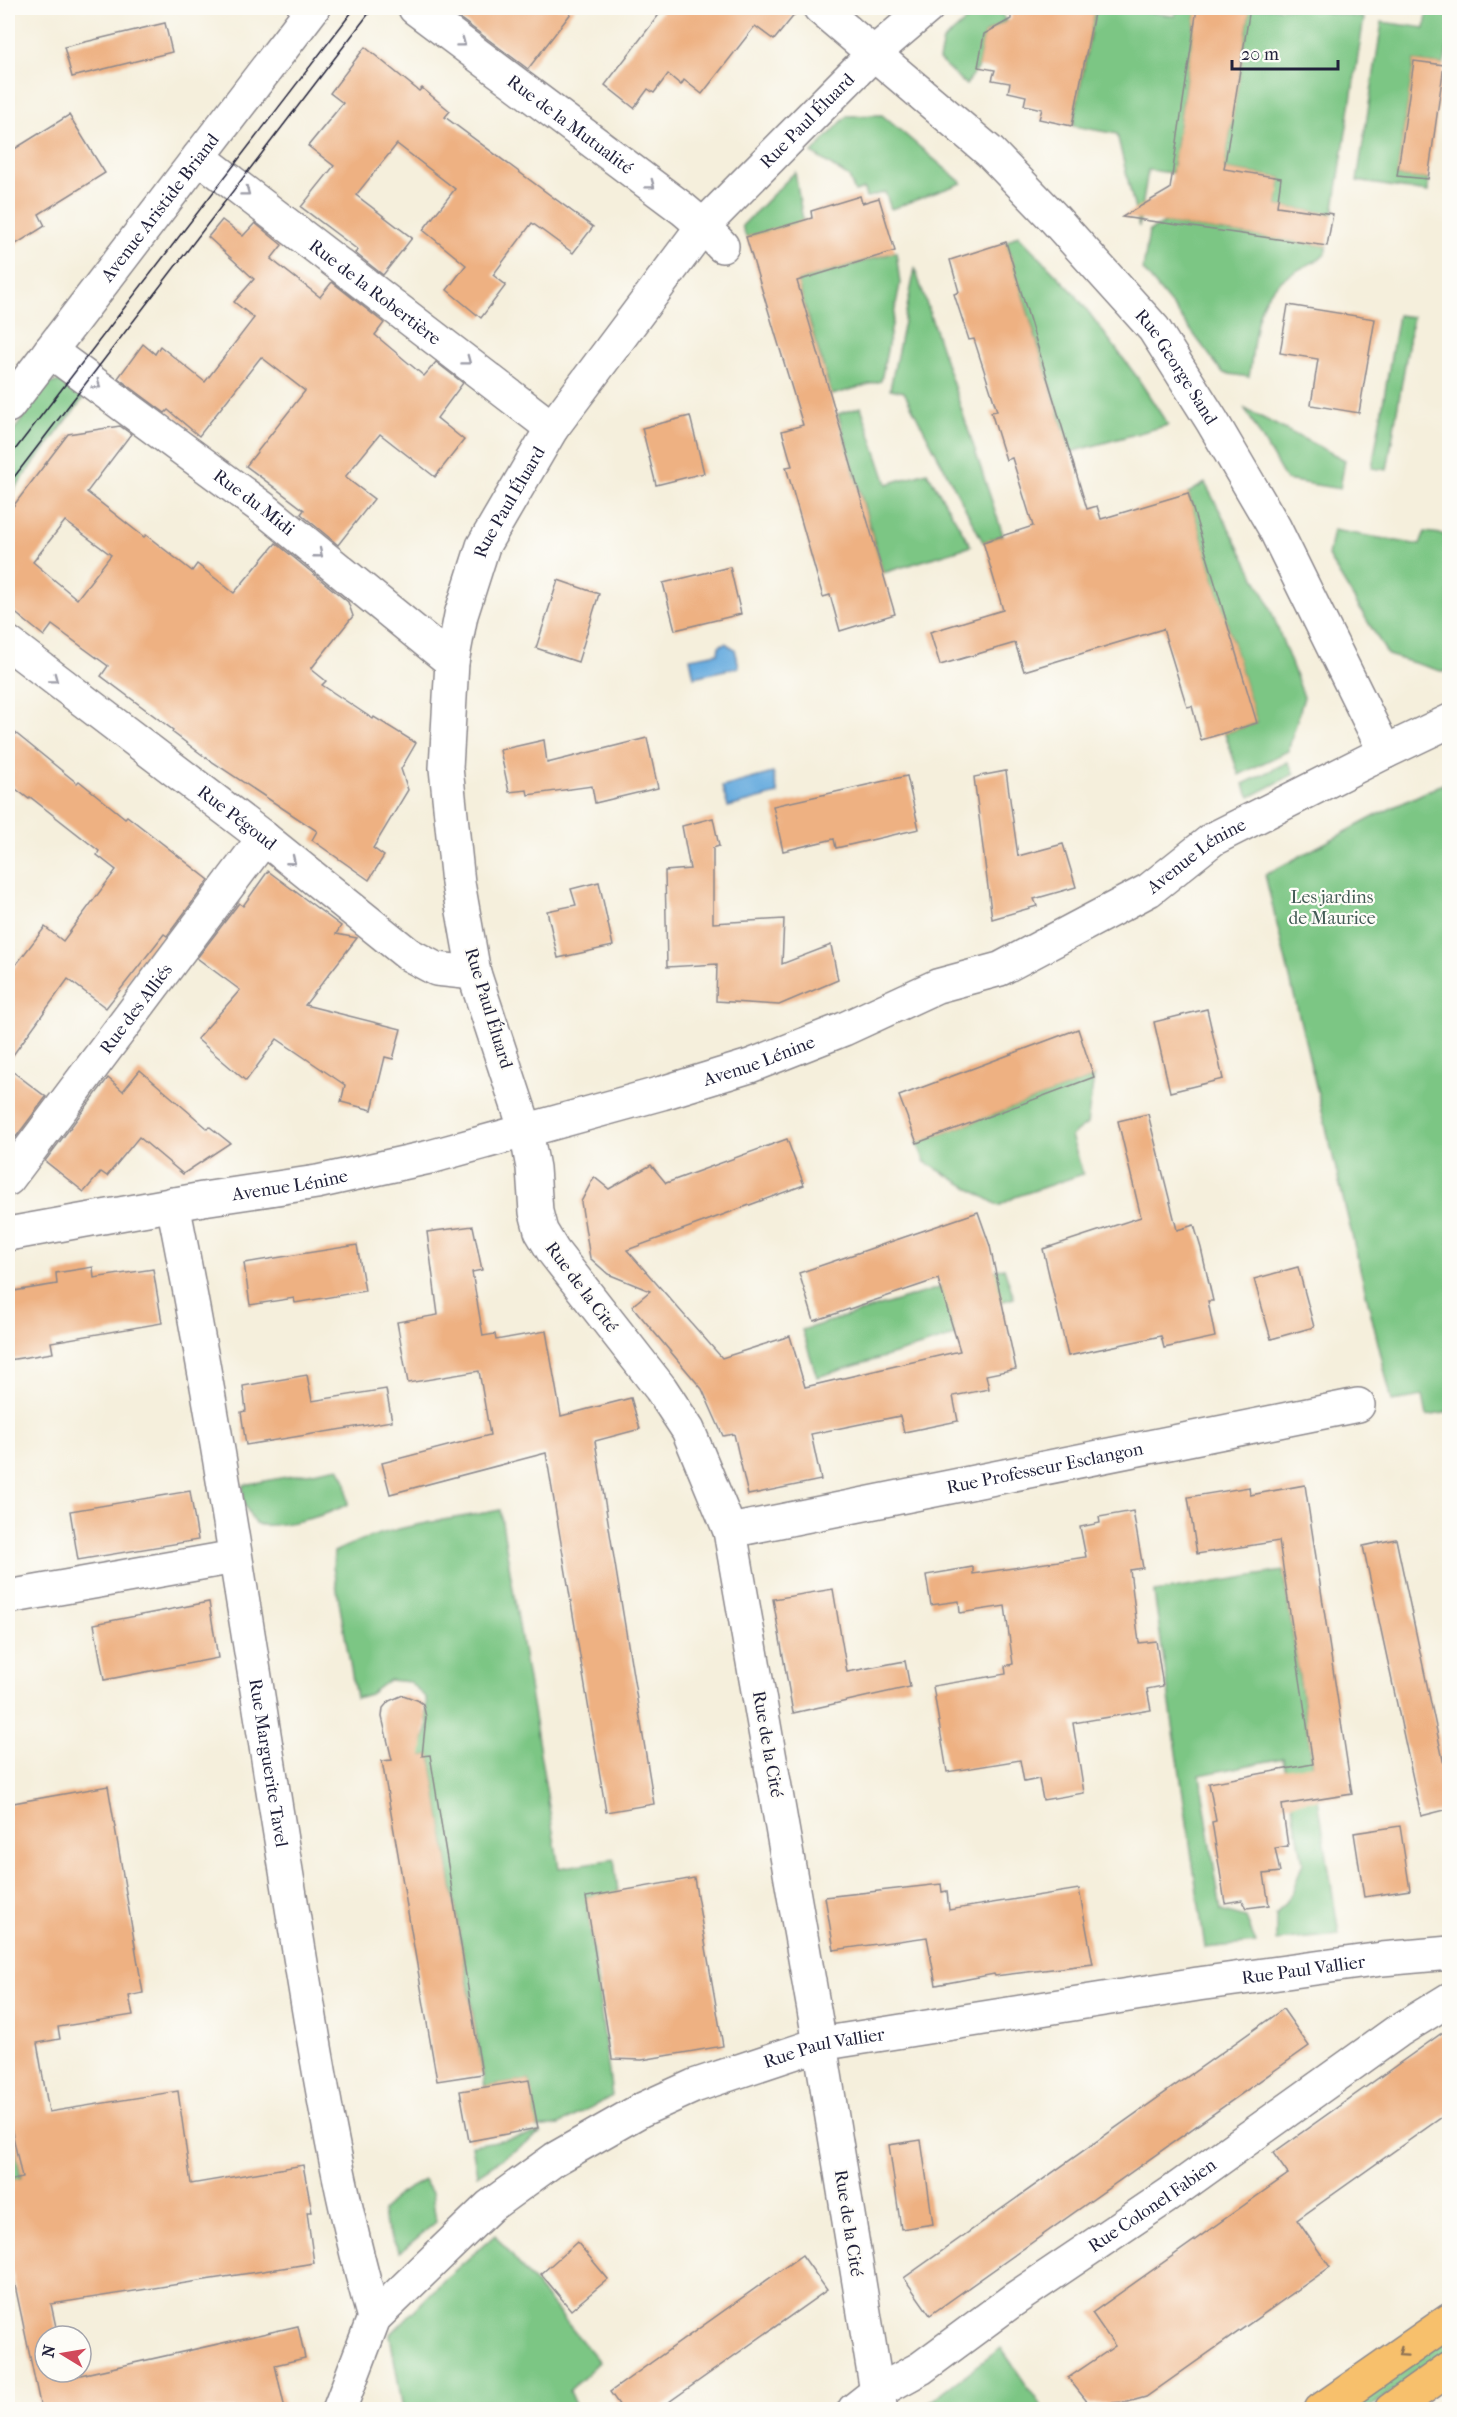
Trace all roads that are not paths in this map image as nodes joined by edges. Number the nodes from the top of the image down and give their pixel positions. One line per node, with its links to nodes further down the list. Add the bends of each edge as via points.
1 (313, 8): 6 (street, Avenue Aristide Briand)
2 (415, 8): 7 (street, Rue de la Mutualité, one-way to 7)
3 (820, 8): 5 (street, Rue George Sand)
4 (927, 8): 5 (street, Rue Paul Éluard)
5 (874, 53): 7 (street, Rue Paul Éluard); 14 (street, Rue George Sand, via 990,152 1154,329 1274,527)
6 (199, 157): 8 (street, Avenue Aristide Briand); 10 (street, Rue de la Robertière, one-way to 10)
7 (713, 236): 10 (street, Rue Paul Éluard)
8 (50, 351): 9 (street, Avenue Aristide Briand); 12 (street, Rue du Midi, one-way to 12, via 268,512)
9 (8, 406)
10 (552, 428): 12 (street, Rue Paul Éluard, via 483,546 461,615)
11 (8, 644): 15 (street, Rue Pégoud, one-way to 15)
12 (452, 662): 16 (street, Rue Paul Éluard, via 446,768 458,883)
13 (1449, 722): 14 (street, Avenue Lénine)
14 (1385, 752): 17 (street, Avenue Lénine, via 1214,839 1149,890 1000,969 937,986 750,1066)
15 (264, 838): 16 (street, Rue Pégoud, one-way to 16, via 408,954 436,969); 18 (street, Rue des Alliés)
16 (474, 973): 17 (street, Rue Paul Éluard)
17 (526, 1131): 19 (street, Avenue Lénine, via 317,1182); 22 (street, Rue de la Cité, via 541,1231 688,1430)
18 (8, 1179)
19 (173, 1204): 20 (street, Avenue Lénine); 23 (street, Rue Marguerite Tavel)
20 (8, 1234)
21 (1358, 1405): 22 (street, Rue Professeur Esclangon)
22 (730, 1531): 27 (street, Rue de la Cité)
23 (235, 1557): 24 (street); 28 (street, Rue Marguerite Tavel, via 343,2193)
24 (8, 1597)
25 (1449, 1953): 27 (street, Rue Paul Vallier, via 1209,1982)
26 (1449, 1999): 31 (street, Rue Colonel Fabien, via 1013,2300)
27 (820, 2044): 28 (street, Rue Paul Vallier, via 694,2086 641,2110 555,2159 490,2206); 31 (street, Rue de la Cité)
28 (374, 2318): 32 (street, Rue Paul Vallier)
29 (1449, 2320): 33 (main road, one-way to 33)
30 (1449, 2368): 34 (main road)
31 (871, 2404)
32 (339, 2409)
33 (1322, 2409)
34 (1391, 2409)

